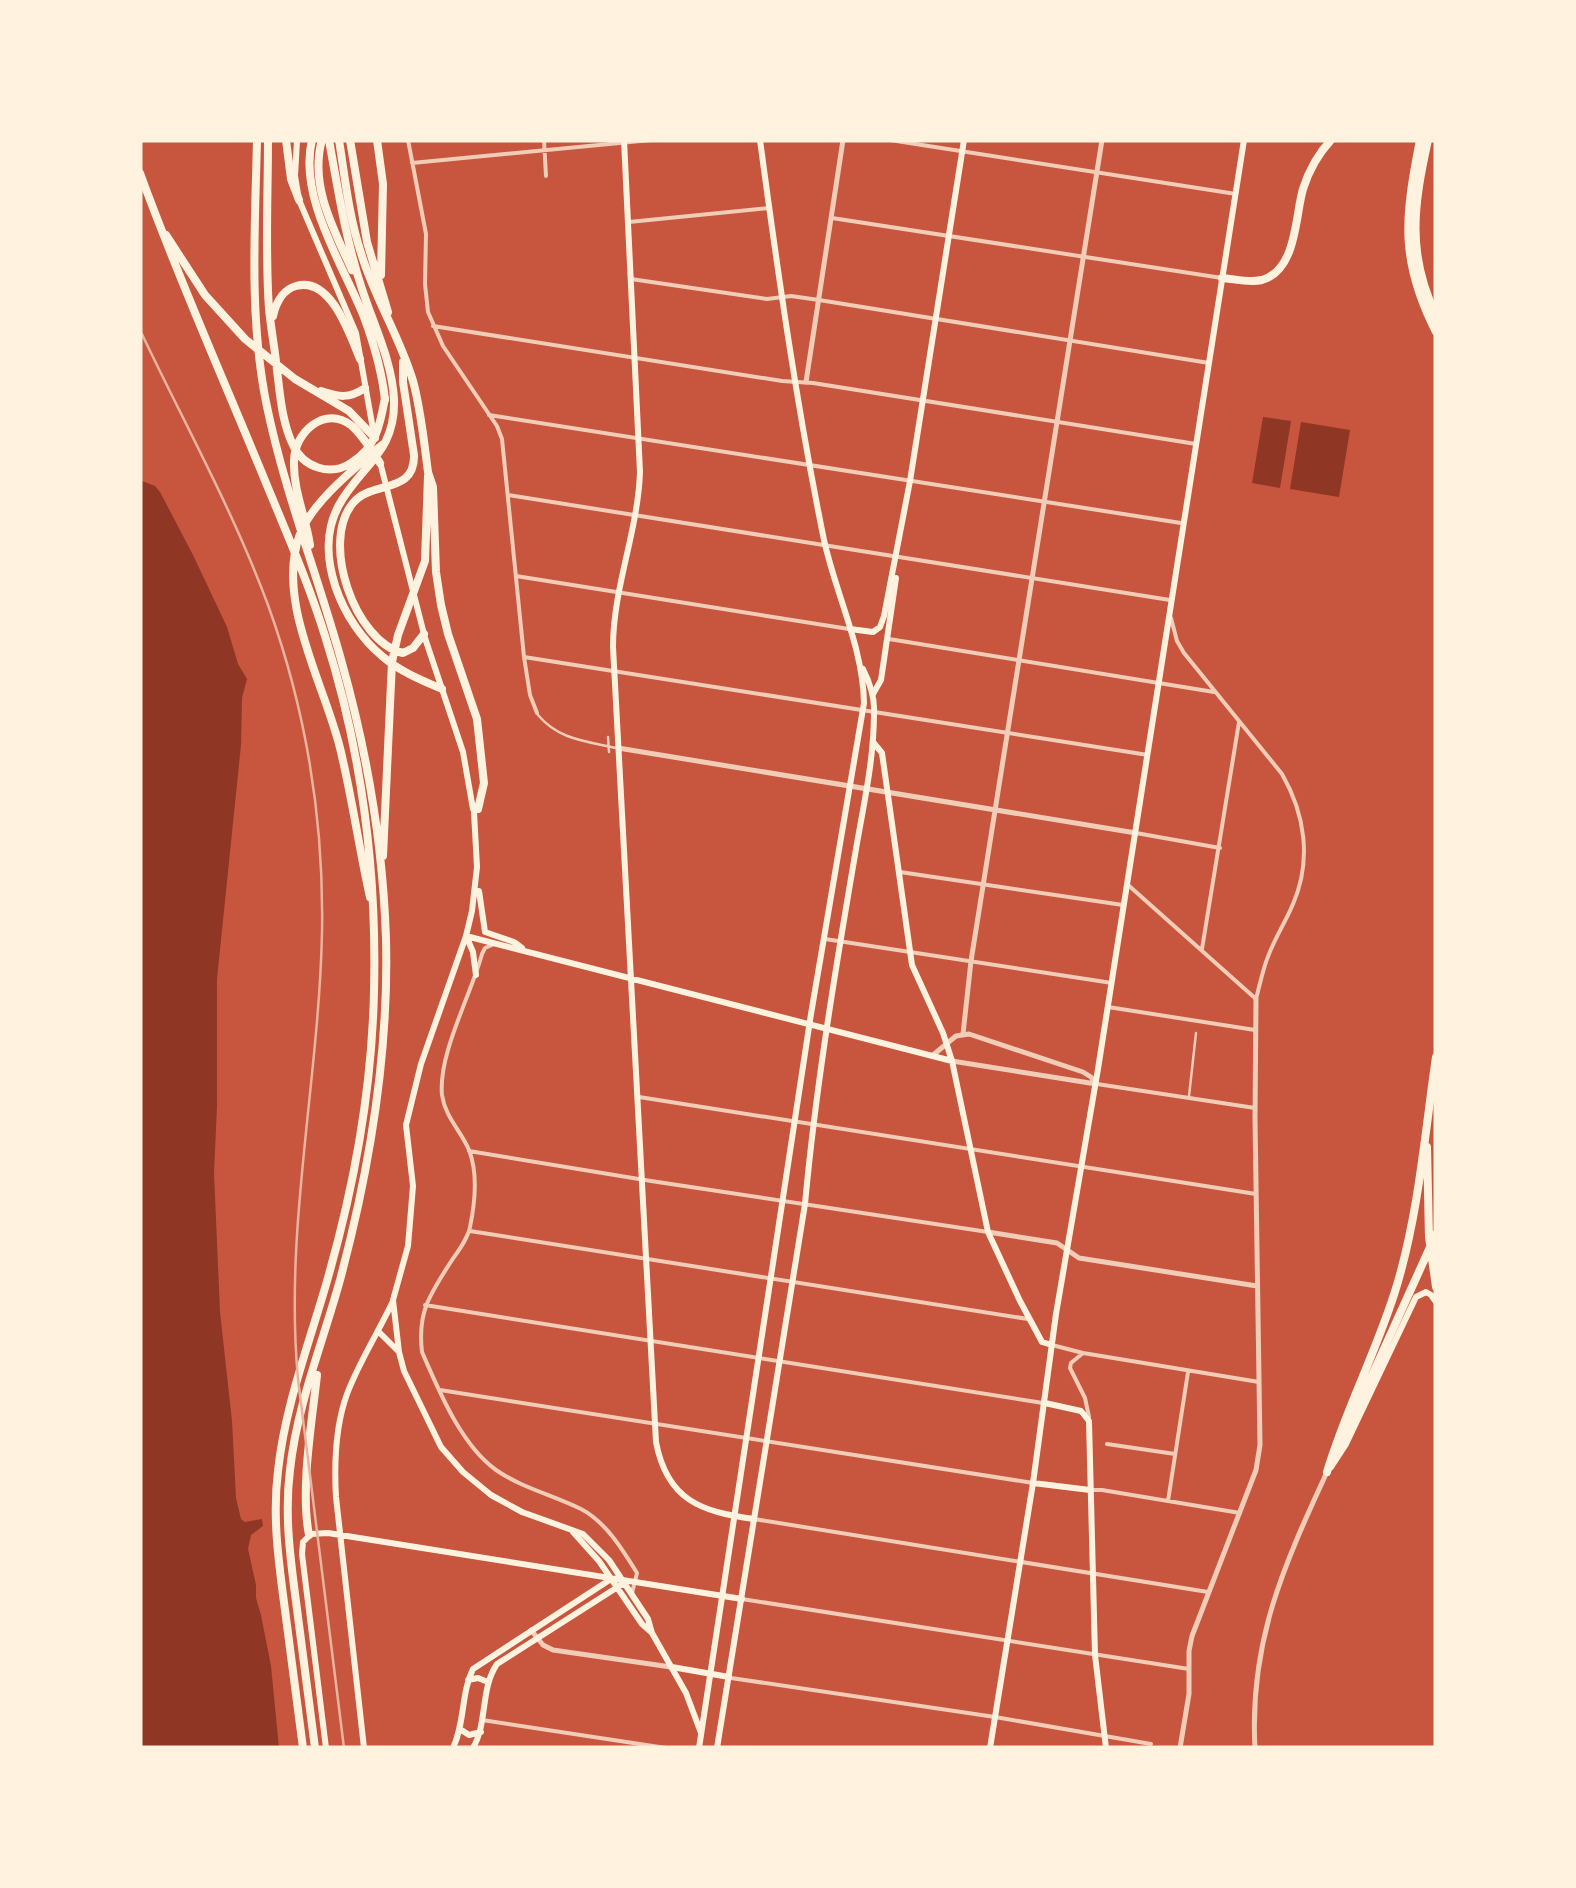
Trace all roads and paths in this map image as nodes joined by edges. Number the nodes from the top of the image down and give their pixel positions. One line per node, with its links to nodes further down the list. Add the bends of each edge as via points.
1 (257, 140): 77 (highway, via 254,292 262,374)
2 (268, 140): 46 (highway)
3 (286, 140): 30 (highway)
4 (297, 140): 30 (main road)
5 (312, 140): 58 (highway, via 313,196 365,321)
6 (326, 140): 40 (highway); 40 (highway, via 318,160 321,193)
7 (339, 140): 28 (highway)
8 (350, 140): 28 (highway)
9 (377, 140): 39 (highway)
10 (408, 140): 24 (street)
11 (544, 140): 22 (street)
12 (651, 140): 21 (street)
13 (760, 140): 31 (main road)
14 (843, 140): 32 (street)
15 (890, 140): 23 (street)
16 (964, 140): 23 (main road)
17 (1102, 140): 26 (street)
18 (1244, 140): 29 (main road)
19 (1331, 140): 37 (highway, via 1309,172 1280,267 1261,280)
20 (1424, 140): 43 (highway, via 1414,229 1420,274); 48 (highway, via 1407,232 1414,280)
21 (624, 141): 22 (street); 33 (main road)
22 (544, 150): 24 (street); 27 (street)
23 (963, 151): 26 (street); 35 (main road)
24 (412, 163): 47 (street)
25 (140, 172): 34 (highway)
26 (1096, 172): 29 (street); 36 (street)
27 (546, 176)
28 (351, 180): 39 (highway); 45 (highway, via 360,252)
29 (1236, 194): 37 (main road)
30 (299, 200): 51 (main road, via 353,324)
31 (769, 208): 33 (street); 41 (main road)
32 (830, 218): 35 (street); 42 (street)
33 (628, 222): 38 (main road)
34 (160, 227): 57 (highway, via 205,296 244,338); 119 (highway, via 325,637 359,773)
35 (949, 236): 36 (street); 44 (main road)
36 (1083, 258): 37 (street); 49 (street)
37 (1222, 278): 53 (main road)
38 (631, 279): 41 (street); 52 (main road)
39 (380, 284): 45 (highway)
40 (363, 292): 64 (highway, via 392,387 394,415)
41 (780, 298): 42 (street); 54 (main road)
42 (819, 300): 44 (street); 55 (street)
43 (1436, 314)
44 (936, 318): 49 (street); 59 (main road)
45 (390, 322): 50 (highway)
46 (272, 326): 51 (highway, via 282,296 312,286 343,319); 58 (highway, via 287,428 308,463 330,470 358,458 378,431)
47 (433, 326): 52 (street); 60 (street)
48 (1436, 332)
49 (1070, 340): 53 (street); 61 (street)
50 (403, 356): 69 (highway); 84 (highway, via 410,474 357,499 345,516 340,544 353,601 374,635 401,653)
51 (360, 358): 56 (main road)
52 (635, 358): 54 (street); 63 (main road)
53 (1209, 363): 65 (main road)
54 (794, 382): 55 (street); 68 (main road)
55 (806, 382): 59 (street)
56 (365, 388): 57 (highway, via 344,398); 62 (main road)
57 (312, 389): 62 (highway, via 351,412)
58 (385, 398): 66 (highway, via 385,426)
59 (923, 400): 61 (street); 70 (main road)
60 (489, 415): 63 (street); 71 (street, via 501,434)
61 (1057, 422): 65 (street); 72 (street)
62 (374, 438): 67 (main road)
63 (639, 438): 68 (street); 73 (main road)
64 (385, 442): 66 (highway); 91 (highway, via 333,517 334,577 358,631 383,657)
65 (1196, 444): 74 (main road)
66 (374, 452): 119 (highway, via 303,528 293,572 299,622 337,736)
67 (380, 463): 77 (highway, via 344,421 320,420 302,435 294,468); 84 (main road)
68 (810, 465): 70 (street); 75 (main road)
69 (428, 472): 108 (highway, via 441,605 478,726 484,783); 114 (highway, via 427,543 396,643 390,692)
70 (910, 481): 72 (street); 76 (main road)
71 (508, 495): 73 (street); 78 (street)
72 (1043, 502): 74 (street); 79 (street)
73 (636, 515): 75 (street); 80 (main road)
74 (1185, 524): 81 (main road)
75 (825, 545): 76 (street); 83 (main road)
76 (897, 557): 79 (street); 83 (main road, via 881,626); 85 (main road)
77 (314, 570): 114 (highway, via 361,742)
78 (516, 576): 80 (street); 86 (street)
79 (1031, 578): 81 (street); 87 (street)
80 (620, 593): 83 (street); 89 (main road)
81 (1172, 600): 82 (main road)
82 (1170, 615): 90 (main road); 92 (street, via 1178,644)
83 (849, 629): 88 (main road)
84 (424, 634): 91 (main road)
85 (888, 639): 87 (street); 93 (main road)
86 (524, 657): 89 (street); 96 (street)
87 (1018, 660): 90 (street); 98 (street)
88 (862, 668): 93 (main road); 94 (main road)
89 (613, 670): 94 (street); 101 (main road)
90 (1160, 682): 92 (street); 103 (main road)
91 (442, 689): 108 (main road)
92 (1214, 692): 97 (street)
93 (873, 694): 95 (main road)
94 (863, 710): 95 (street); 104 (main road)
95 (874, 712): 98 (street); 100 (main road)
96 (537, 713): 101 (street, via 565,736)
97 (1240, 722): 110 (street); 131 (street, via 1288,786 1304,840 1298,891)
98 (1007, 734): 103 (street); 107 (street)
99 (608, 737): 101 (street)
100 (872, 742): 105 (main road); 106 (main road, via 882,753)
101 (613, 747): 102 (street); 104 (street); 129 (main road)
102 (609, 752)
103 (1148, 755): 109 (main road)
104 (851, 786): 105 (street); 111 (main road)
105 (868, 790): 106 (street); 112 (main road)
106 (888, 793): 107 (street); 113 (main road)
107 (995, 810): 109 (street); 116 (street)
108 (475, 812): 115 (main road)
109 (1136, 833): 110 (street); 117 (main road)
110 (1220, 848): 126 (street)
111 (838, 856): 112 (main road); 121 (main road)
112 (854, 860): 122 (main road)
113 (899, 872): 116 (street); 124 (main road)
114 (381, 875): 174 (highway, via 386,986 376,1110 356,1218)
115 (477, 879): 120 (main road); 125 (main road, via 485,932)
116 (983, 884): 118 (street); 127 (street)
117 (1127, 884): 118 (main road); 126 (street)
118 (1123, 906): 130 (main road)
119 (374, 915): 223 (highway, via 374,1017 364,1110 342,1226 282,1446 275,1511)
120 (466, 936): 123 (main road); 128 (main road); 165 (main road, via 406,1125 413,1186)
121 (824, 938): 122 (street); 133 (main road)
122 (842, 942): 124 (street); 134 (main road)
123 (495, 943): 125 (main road); 128 (street, via 485,948)
124 (909, 950): 127 (street); 138 (main road)
125 (527, 952): 129 (main road)
126 (1202, 952): 131 (street)
127 (971, 961): 130 (street); 137 (street)
128 (476, 975): 150 (street, via 449,1048 442,1094)
129 (630, 978): 133 (main road); 143 (main road)
130 (1112, 982): 132 (main road)
131 (1256, 1000): 135 (street)
132 (1108, 1007): 135 (street); 142 (main road)
133 (810, 1026): 134 (main road); 147 (main road)
134 (828, 1029): 139 (main road); 148 (main road)
135 (1255, 1030): 145 (street)
136 (1196, 1033): 144 (street)
137 (963, 1034): 138 (street); 142 (street, via 1084,1072)
138 (947, 1045): 139 (street); 141 (main road)
139 (932, 1056): 141 (main road)
140 (1436, 1057): 146 (highway)
141 (952, 1061): 142 (street); 149 (main road)
142 (1096, 1084): 144 (street); 151 (main road)
143 (638, 1096): 147 (street); 152 (main road)
144 (1189, 1098): 145 (street)
145 (1255, 1108): 153 (street)
146 (1427, 1118): 164 (highway); 187 (highway, via 1399,1280)
147 (795, 1121): 148 (street); 154 (main road)
148 (813, 1124): 149 (street); 155 (main road)
149 (971, 1149): 151 (street); 157 (main road)
150 (469, 1151): 152 (street); 156 (street, via 475,1187)
151 (1080, 1167): 153 (street); 159 (main road)
152 (642, 1180): 154 (street); 160 (main road)
153 (1256, 1194): 163 (street)
154 (784, 1200): 155 (street); 161 (main road)
155 (805, 1204): 157 (street); 162 (main road)
156 (470, 1231): 160 (street); 167 (street)
157 (988, 1232): 159 (street); 168 (main road)
158 (1436, 1234): 187 (highway)
159 (1067, 1250): 163 (street, via 1079,1258); 171 (main road)
160 (646, 1259): 161 (street); 170 (main road)
161 (772, 1278): 162 (street); 175 (main road)
162 (792, 1282): 168 (street); 176 (main road)
163 (1258, 1286): 178 (street)
164 (1436, 1287)
165 (394, 1300): 169 (main road); 172 (main road)
166 (1436, 1302): 187 (main road, via 1426,1292 1416,1297)
167 (425, 1305): 170 (street); 179 (street, via 422,1352)
168 (1029, 1319): 171 (main road, via 1042,1342)
169 (379, 1331): 172 (main road); 226 (main road, via 346,1396 334,1461)
170 (651, 1342): 175 (street); 182 (main road)
171 (1052, 1346): 173 (street); 180 (main road)
172 (399, 1352): 194 (main road, via 441,1446 463,1472 522,1512)
173 (1083, 1352): 177 (street); 181 (street, via 1069,1366)
174 (319, 1354): 195 (highway, via 308,1451); 224 (highway, via 295,1437 287,1508)
175 (760, 1358): 176 (street); 183 (main road)
176 (780, 1362): 180 (street); 184 (main road)
177 (1188, 1371): 178 (street); 186 (street)
178 (1259, 1382): 191 (street, via 1260,1446)
179 (440, 1390): 182 (street); 199 (street, via 466,1440 495,1469 585,1511 617,1541 637,1573)
180 (1045, 1403): 181 (main road, via 1081,1411); 188 (main road)
181 (1089, 1421): 189 (main road)
182 (656, 1423): 183 (street); 192 (main road, via 658,1452 673,1484 700,1507)
183 (747, 1437): 184 (street); 192 (main road)
184 (766, 1440): 188 (street); 193 (main road)
185 (1107, 1444): 186 (street)
186 (1175, 1454): 190 (street)
187 (1327, 1472): 235 (street, via 1267,1619)
188 (1033, 1483): 189 (main road); 196 (main road)
189 (1090, 1490): 190 (street); 197 (main road)
190 (1168, 1500): 191 (street)
191 (1240, 1513): 201 (street)
192 (734, 1516): 193 (main road); 203 (main road)
193 (754, 1519): 196 (street); 204 (main road)
194 (570, 1530): 198 (main road); 200 (main road, via 593,1542)
195 (310, 1535): 198 (main road); 225 (main road, via 302,1554)
196 (1020, 1562): 197 (street); 208 (main road)
197 (1092, 1574): 201 (street); 209 (main road)
198 (612, 1579): 200 (main road); 205 (main road)
199 (635, 1584): 200 (main road); 202 (street); 203 (main road)
200 (621, 1585): 202 (main road); 206 (main road); 207 (main road)
201 (1208, 1592): 211 (street)
202 (632, 1593): 206 (main road)
203 (722, 1596): 204 (main road); 212 (main road)
204 (742, 1599): 208 (street); 213 (main road)
205 (531, 1630): 207 (street); 214 (main road, via 473,1669)
206 (652, 1633): 210 (main road)
207 (537, 1638): 210 (street, via 553,1650); 215 (main road, via 497,1664)
208 (1008, 1641): 209 (street); 216 (main road)
209 (1095, 1655): 211 (street); 221 (main road)
210 (671, 1667): 212 (main road); 220 (main road)
211 (1189, 1668): 234 (street)
212 (710, 1674): 213 (main road); 220 (main road)
213 (729, 1678): 216 (street); 231 (main road)
214 (468, 1680): 215 (main road); 218 (main road)
215 (488, 1682): 217 (main road)
216 (995, 1717): 221 (street); 232 (main road)
217 (482, 1720): 219 (main road); 229 (street)
218 (460, 1729): 219 (main road); 227 (main road)
219 (480, 1732): 228 (main road)
220 (700, 1733): 230 (main road)
221 (1105, 1738): 222 (street); 233 (main road)
222 (1150, 1744)
223 (303, 1748)
224 (315, 1748)
225 (326, 1748)
226 (364, 1748)
227 (453, 1748)
228 (473, 1748)
229 (666, 1748)
230 (699, 1748)
231 (717, 1748)
232 (990, 1748)
233 (1106, 1748)
234 (1180, 1748)
235 (1255, 1748)

